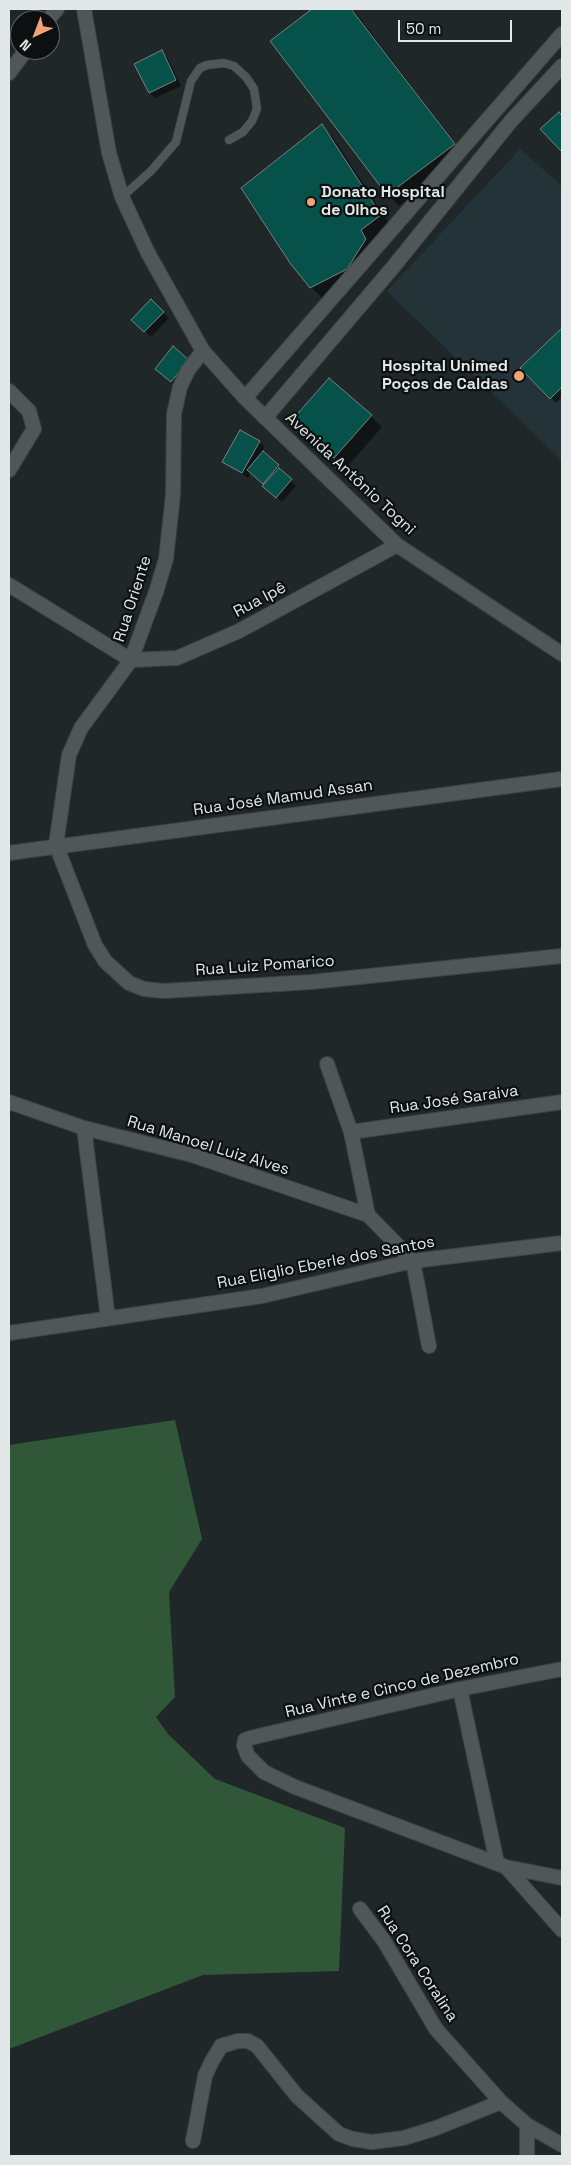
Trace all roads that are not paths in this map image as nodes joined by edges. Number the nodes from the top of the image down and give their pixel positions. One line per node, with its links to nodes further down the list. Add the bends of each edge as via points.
1 (84, 9): 9 (street, Avenida Antônio Togni, via 109,153)
2 (562, 34): 6 (street)
3 (19, 60): 5 (street)
4 (562, 66): 7 (street)
5 (9, 73)
6 (495, 108): 7 (street); 10 (street)
7 (511, 121): 11 (street)
8 (229, 140): 9 (lane, via 244,132 252,121 257,109 254,89 234,66 224,62 207,65 200,68 191,81 176,142)
9 (122, 198): 12 (street, Avenida Antônio Togni, via 148,253)
10 (377, 249): 11 (street); 14 (street)
11 (394, 266): 15 (street)
12 (203, 351): 14 (street, Avenida Antônio Togni); 20 (street, Rua Oriente, via 180,387 174,414 173,495 166,559)
13 (9, 391): 16 (street, via 29,411 34,429)
14 (244, 398): 15 (street, Avenida Antônio Togni)
15 (265, 418): 17 (street, Avenida Antônio Togni)
16 (9, 470)
17 (398, 545): 19 (street, Avenida Antônio Togni); 20 (street, Rua Ipê, via 205,647 177,658)
18 (9, 585): 20 (street)
19 (562, 654)
20 (131, 660): 22 (street, Rua Oriente, via 74,741 69,755)
21 (562, 779): 22 (street, Rua José Mamud Assan)
22 (56, 845): 23 (street, Rua José Mamud Assan); 24 (street, Rua Luiz Pomarico, via 95,945 119,975 144,989 164,991 312,982)
23 (9, 853)
24 (562, 956)
25 (327, 1064): 29 (street)
26 (9, 1102): 28 (street, Rua Manoel Luiz Alves)
27 (562, 1102): 29 (street, Rua José Saraiva)
28 (84, 1128): 30 (street, Rua Manoel Luiz Alves, via 192,1155); 33 (street)
29 (351, 1132): 30 (street)
30 (368, 1215): 32 (street)
31 (562, 1243): 32 (street, Rua Eliglio Eberle dos Santos)
32 (413, 1261): 33 (street, Rua Eliglio Eberle dos Santos, via 262,1296); 35 (street)
33 (108, 1318): 34 (street, Rua Eliglio Eberle dos Santos)
34 (9, 1333)
35 (429, 1346)
36 (562, 1669): 37 (street, Rua Vinte e Cinco de Dezembro)
37 (460, 1689): 38 (street); 38 (street, Rua Vinte e Cinco de Dezembro, via 244,1742 248,1756 264,1772 277,1779)
38 (501, 1865): 39 (street); 41 (street)
39 (562, 1878)
40 (360, 1909): 42 (street, Rua Cora Coralina, via 384,1941 436,2029)
41 (562, 1930)
42 (501, 2102): 43 (street, Rua Cora Coralina); 44 (street, via 404,2138 372,2142 354,2139 339,2134 297,2096 257,2046 238,2040 222,2046 212,2060)
43 (527, 2125): 45 (street, Rua Cora Coralina); 46 (street)
44 (193, 2142)
45 (562, 2145)
46 (526, 2156)

